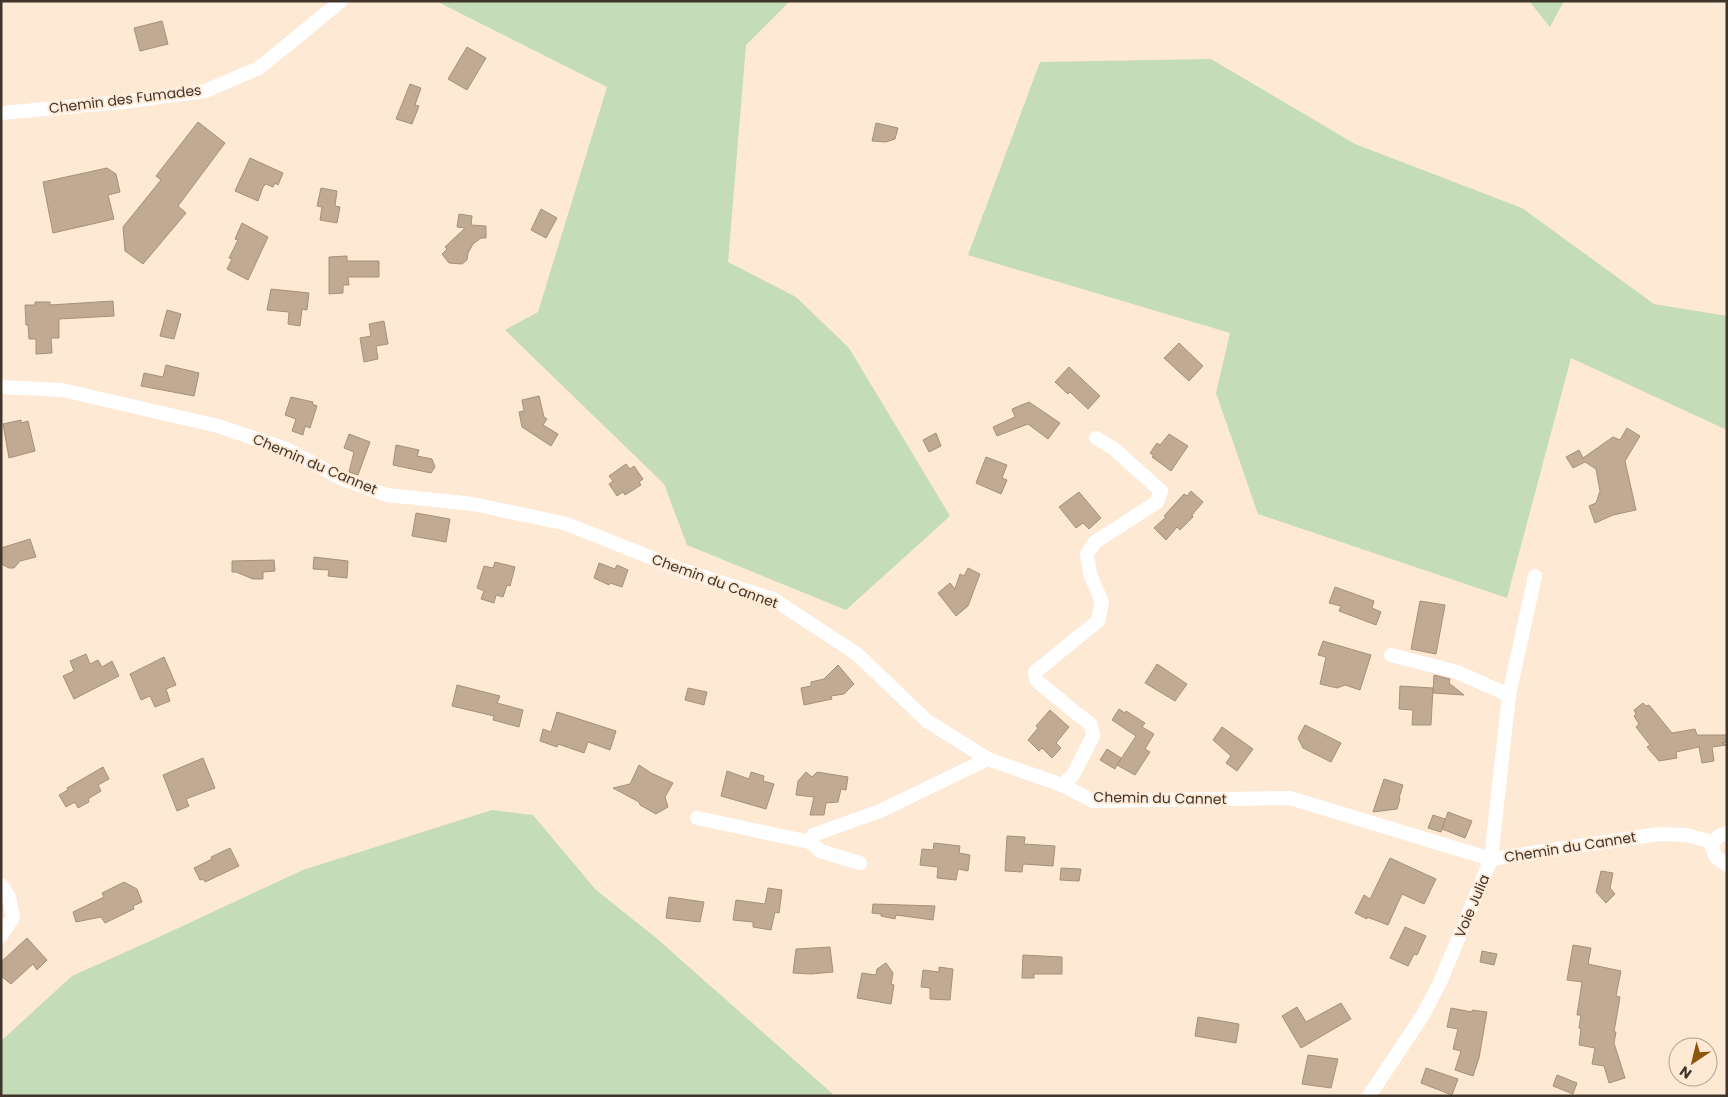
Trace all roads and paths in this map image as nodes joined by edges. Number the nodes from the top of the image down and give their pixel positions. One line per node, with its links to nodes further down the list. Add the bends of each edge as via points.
1 (341, 1): 2 (street, Chemin des Fumades, via 259,68 204,91)
2 (1, 113)
3 (1, 387): 8 (street, Chemin du Cannet, via 62,390 218,426 286,449 345,480 387,495 473,504 567,524 682,570 773,599 856,654 927,721)
4 (1096, 438): 9 (street, via 1113,448 1161,491 1157,502 1095,542 1087,554 1090,574 1102,602 1098,621 1035,672 1037,681 1091,725 1093,736 1073,775)
5 (1535, 576): 7 (street, Voie Julia)
6 (1391, 655): 7 (street, via 1456,672)
7 (1509, 695): 14 (street, Voie Julia)
8 (988, 759): 9 (street, Chemin du Cannet); 12 (street, via 880,811 812,835)
9 (1062, 785): 14 (street, Chemin du Cannet, via 1093,801 1290,798)
10 (697, 818): 12 (street)
11 (1727, 833): 13 (street)
12 (810, 842): 15 (street, via 820,850)
13 (1713, 842): 14 (street, Chemin du Cannet, via 1659,834); 16 (street, via 1713,853)
14 (1491, 859): 19 (street, Voie Julia, via 1436,989)
15 (860, 863)
16 (1727, 865)
17 (1, 884): 18 (street, via 9,897 13,917)
18 (1, 936)
19 (1369, 1096)

